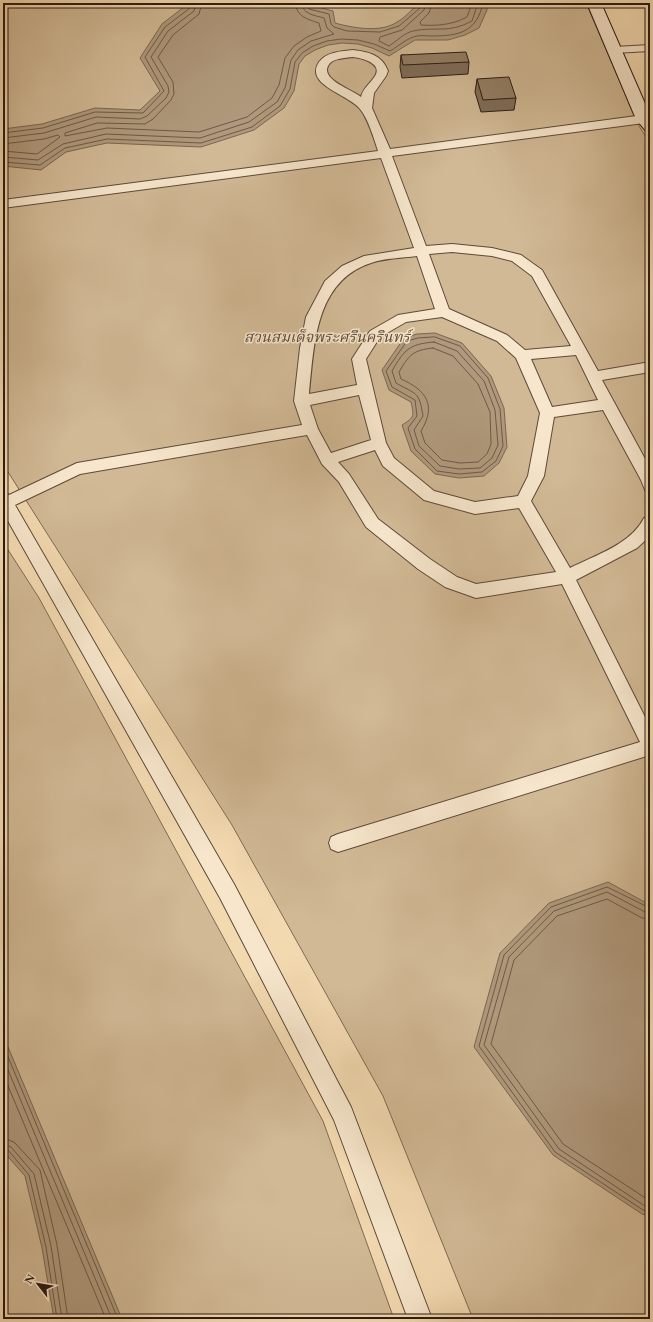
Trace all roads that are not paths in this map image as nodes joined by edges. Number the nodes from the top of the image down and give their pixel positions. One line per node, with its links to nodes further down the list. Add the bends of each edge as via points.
1 (594, 3): 3 (street)
2 (650, 48): 3 (lane)
3 (614, 50): 5 (street)
4 (366, 108): 4 (lane, via 351,95 324,79 321,68 325,62 349,54 367,56 380,64 381,75 368,92); 6 (lane)
5 (647, 123): 6 (lane)
6 (386, 153): 7 (lane); 8 (lane)
7 (3, 204)
8 (421, 251): 9 (lane); 10 (lane, via 452,248 492,252 516,258 537,273); 15 (lane, via 369,259 347,269 330,284 313,317)
9 (443, 312): 11 (lane, via 502,338); 14 (lane, via 403,318 374,334 359,359)
10 (580, 350): 11 (lane); 13 (lane)
11 (522, 355): 17 (lane)
12 (650, 367): 13 (lane)
13 (594, 377): 16 (lane)
14 (365, 390): 15 (lane); 19 (lane)
15 (301, 400): 18 (lane)
16 (607, 404): 17 (lane); 21 (lane)
17 (547, 413): 23 (lane, via 536,476)
18 (311, 429): 20 (lane); 22 (lane, via 77,468)
19 (379, 443): 20 (lane); 23 (lane, via 388,462 429,496 475,508)
20 (327, 460): 25 (lane, via 344,478 372,523 451,582 476,591)
21 (650, 486)
22 (4, 500): 28 (lane, via 227,891 343,1115)
23 (522, 501): 25 (lane)
24 (650, 522): 25 (lane, via 648,528 631,544)
25 (567, 576): 26 (lane)
26 (650, 746): 27 (lane)
27 (338, 843)
28 (420, 1319)

